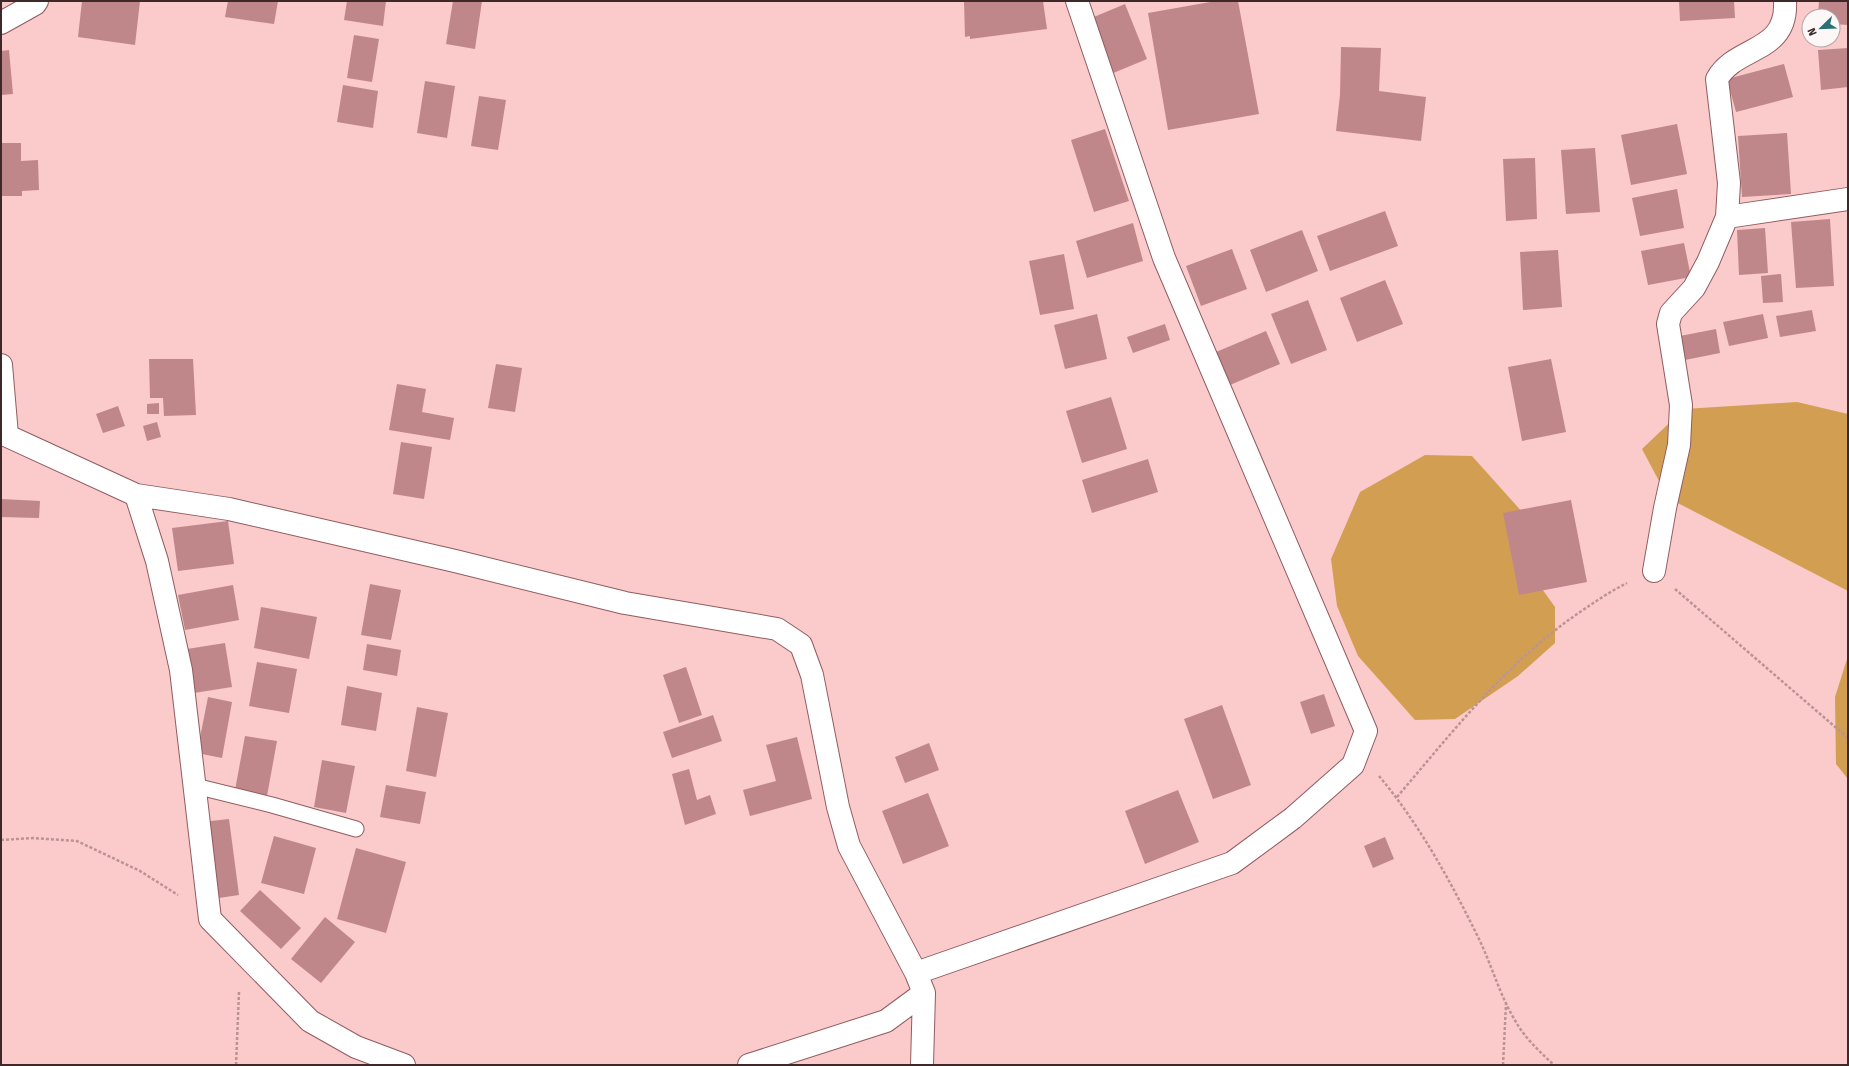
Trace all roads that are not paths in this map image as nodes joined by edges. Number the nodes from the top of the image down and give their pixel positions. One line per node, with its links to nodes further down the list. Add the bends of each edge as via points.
1 (37, 1): 4 (street)
2 (1077, 1): 13 (street, via 1164,258 1366,731 1353,765 1293,818 1232,863)
3 (1785, 1): 6 (street, via 1783,22 1776,36 1722,69 1717,79 1729,183)
4 (1, 22)
5 (1848, 199): 6 (street)
6 (1727, 217): 10 (street, via 1694,288 1671,314 1668,324 1681,406 1679,445)
7 (1, 365): 8 (street)
8 (4, 434): 9 (street)
9 (136, 495): 11 (street, via 157,561 181,670); 13 (street, via 229,509 625,603 777,629 801,645 812,675 838,807 849,846)
10 (1654, 571)
11 (195, 786): 12 (lane); 15 (street, via 210,918 310,1021 356,1047)
12 (356, 829)
13 (916, 973): 14 (street)
14 (924, 993): 16 (street, via 886,1021); 17 (street)
15 (404, 1065)
16 (749, 1065)
17 (922, 1065)

